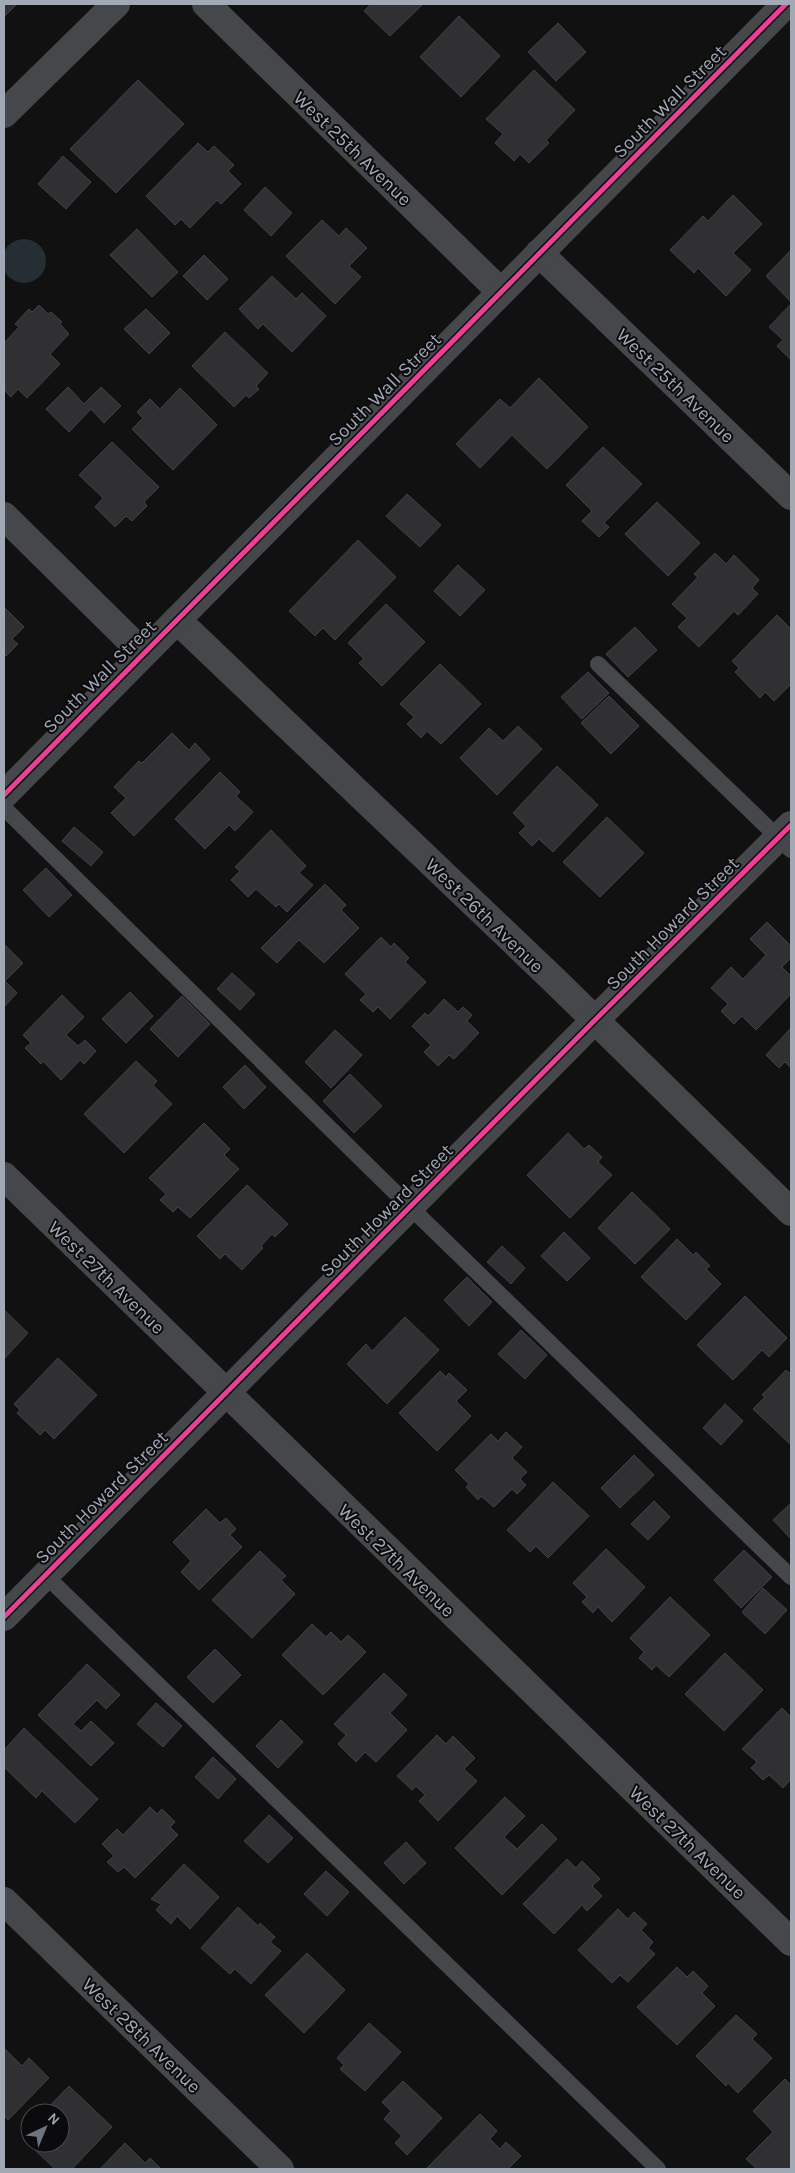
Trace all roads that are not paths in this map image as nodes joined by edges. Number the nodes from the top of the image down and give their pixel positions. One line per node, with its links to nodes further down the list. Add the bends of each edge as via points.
1 (116, 4): 4 (street)
2 (206, 4): 6 (street, West 25th Avenue)
3 (786, 4): 5 (street, South Wall Street)
4 (4, 114)
5 (539, 253): 6 (street, South Wall Street); 7 (street, West 25th Avenue)
6 (501, 292): 9 (street, South Wall Street)
7 (791, 496)
8 (4, 516): 10 (street)
9 (177, 620): 10 (street, South Wall Street); 15 (street, West 26th Avenue)
10 (143, 652): 12 (street, South Wall Street)
11 (598, 664): 14 (lane)
12 (4, 795)
13 (4, 808): 17 (lane)
14 (787, 838): 15 (street, South Howard Street)
15 (595, 1020): 17 (street, South Howard Street); 18 (street, West 26th Avenue)
16 (4, 1176): 19 (street, West 27th Avenue)
17 (410, 1207): 19 (street, South Howard Street); 21 (lane)
18 (791, 1212)
19 (225, 1393): 20 (street, South Howard Street); 24 (street, West 27th Avenue)
20 (46, 1575): 22 (street, South Howard Street); 26 (lane)
21 (791, 1576)
22 (4, 1617)
23 (4, 1901): 25 (street, West 28th Avenue)
24 (791, 1942)
25 (280, 2169)
26 (658, 2169)

